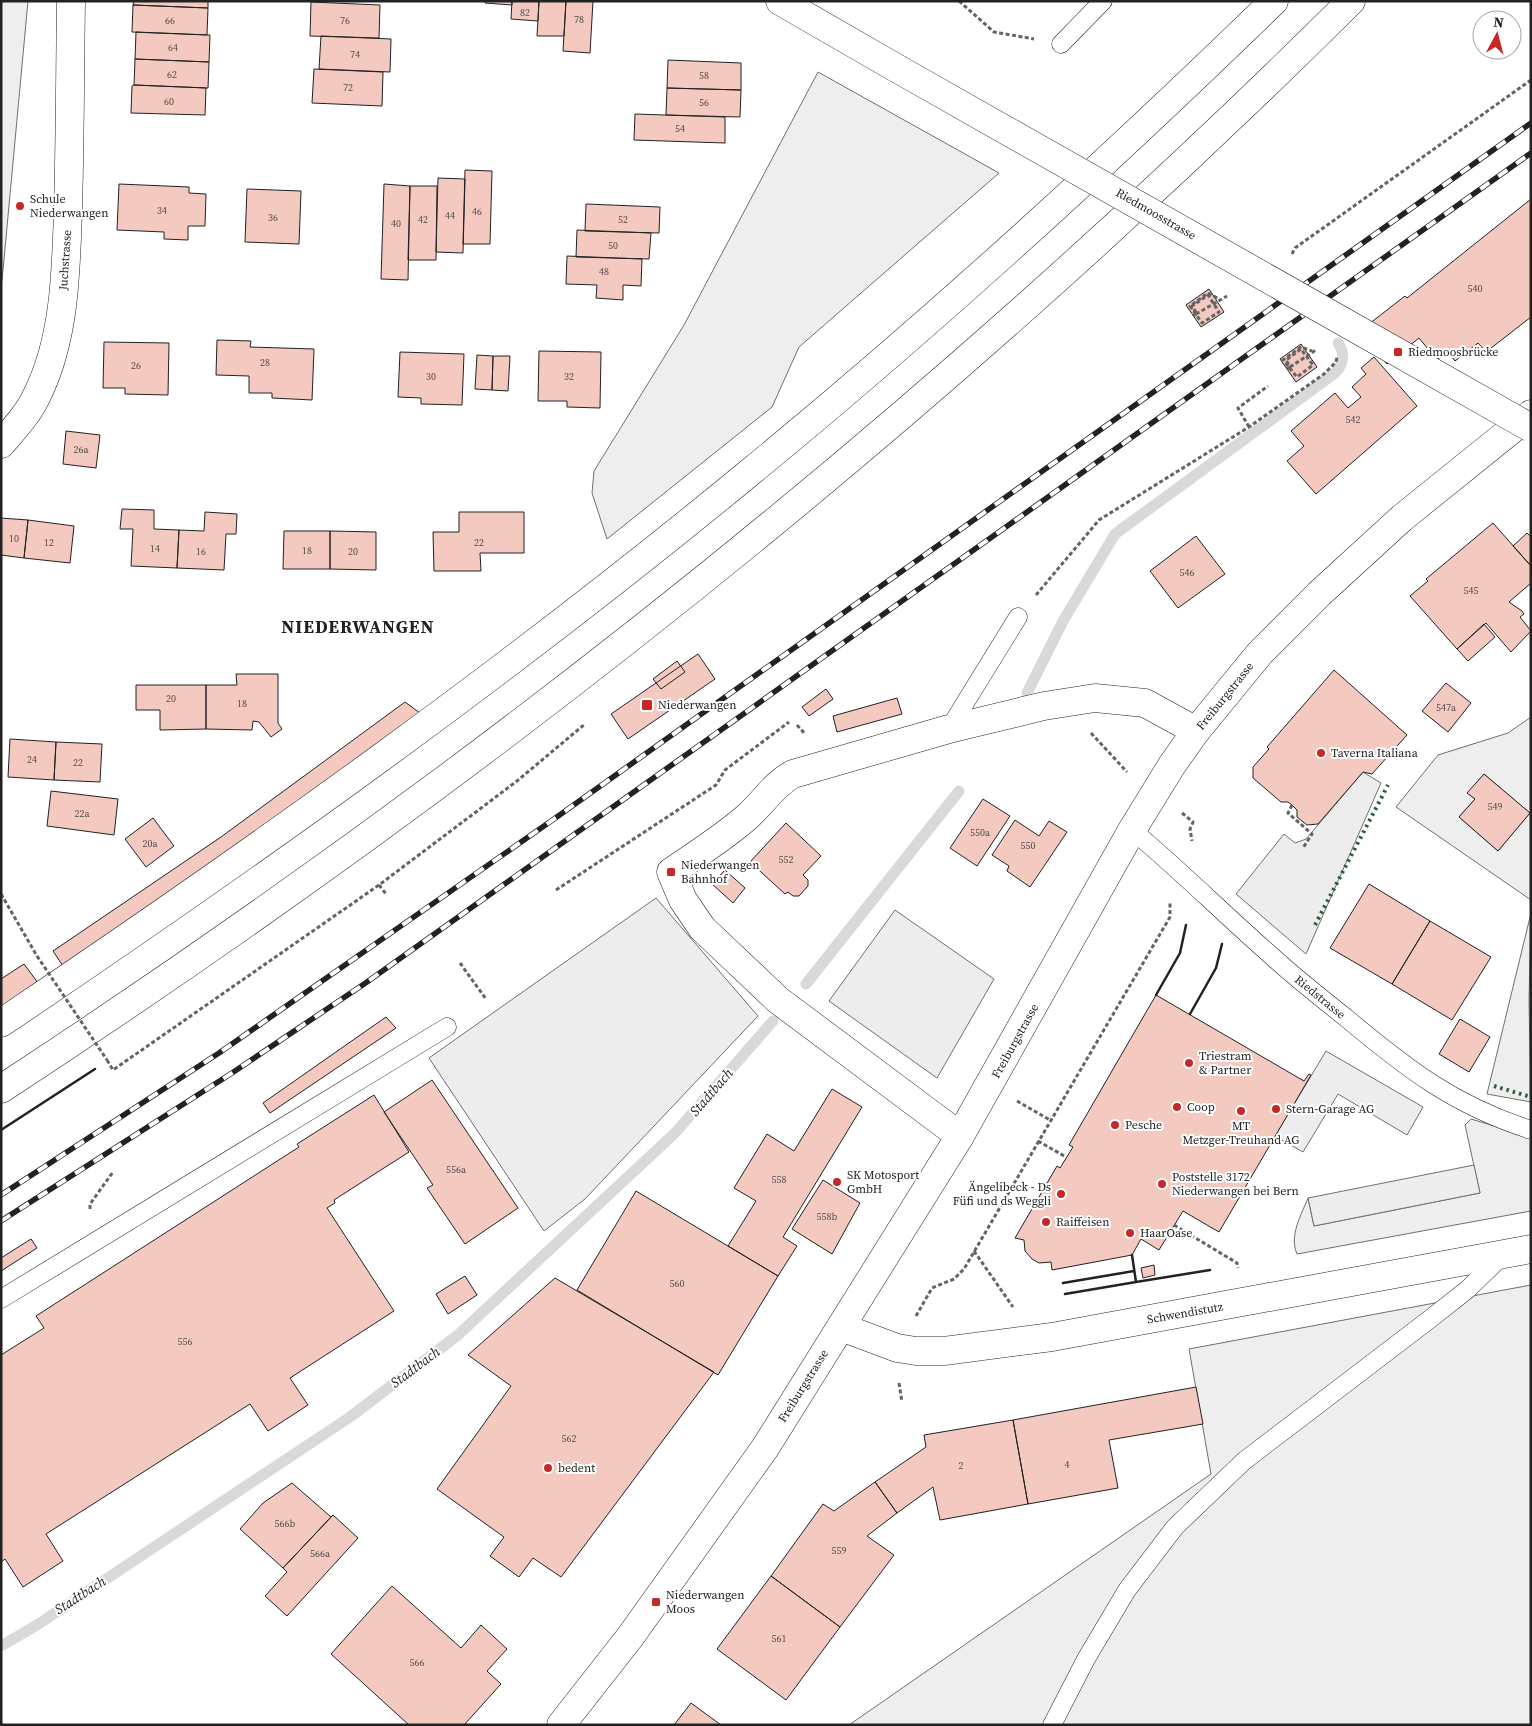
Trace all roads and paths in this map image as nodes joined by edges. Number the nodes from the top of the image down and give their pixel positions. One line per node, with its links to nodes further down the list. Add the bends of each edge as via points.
1 (70, 1): 17 (main road, Juchstrasse, via 70,159 66,266 60,312 52,355 37,396)
2 (780, 1): 16 (main road, Riedmoosstrasse, bridge)
3 (959, 1): 7 (path, via 994,32)
4 (1104, 1): 7 (lane)
5 (1274, 1): 33 (main road, via 982,274 667,540 334,793)
6 (1352, 1): 35 (main road, via 1098,243 939,385 773,524 534,713 372,832 192,960)
7 (1061, 44)
8 (1531, 80): 9 (path)
9 (1295, 248)
10 (1221, 298): 10 (path, via 1195,315 1192,306 1208,295 1219,312 1202,323 1190,306 1208,293)
11 (1314, 350): 11 (path, via 1289,368 1286,360 1301,349 1313,366 1297,377 1284,360 1301,347)
12 (1339, 352): 15 (path, via 1336,362 1324,374)
13 (1268, 386): 15 (path, via 1238,408)
14 (1531, 414): 22 (main road, Freiburgstrasse, via 1402,518 1319,594 1260,654)
15 (1249, 427): 18 (path, via 1099,520)
16 (1531, 428)
17 (1, 444)
18 (1018, 617): 21 (lane)
19 (789, 722): 27 (path, via 725,770 716,785)
20 (585, 724): 26 (path, via 517,781)
21 (948, 729): 22 (main road, via 1044,706 1095,698 1145,703); 37 (main road, via 784,778 749,816 671,872 683,900 702,928 772,994)
22 (1196, 731): 24 (main road, Freiburgstrasse)
23 (1292, 805): 25 (path, via 1288,813 1312,834)
24 (1132, 830): 36 (lane, Riedstrasse, via 1183,872 1277,961 1411,1070 1465,1104); 37 (main road, Freiburgstrasse)
25 (1303, 848)
26 (379, 885): 28 (path, bridge, via 113,1070 37,956); 29 (path)
27 (556, 890)
28 (1, 894)
29 (386, 894)
30 (1166, 899): 38 (path, via 1171,906 1170,917)
31 (460, 963): 32 (path)
32 (486, 999)
33 (1, 1023)
34 (447, 1027): 46 (lane)
35 (1, 1089)
36 (1531, 1130)
37 (960, 1136): 48 (main road, Freiburgstrasse)
38 (1038, 1141): 39 (path); 42 (path)
39 (1066, 1158)
40 (1174, 1226): 44 (path, via 1237,1262)
41 (1531, 1249): 43 (main road, Schwendistutz)
42 (974, 1251): 45 (path, via 960,1275); 47 (path)
43 (1504, 1255): 48 (main road, Schwendistutz, via 1052,1337 944,1351 916,1352 897,1348); 50 (lane, via 1468,1289 1244,1461 1175,1527 1127,1590)
44 (1239, 1271)
45 (932, 1288)
46 (1, 1299)
47 (1015, 1310)
48 (841, 1327): 49 (main road, Freiburgstrasse, via 765,1448 630,1637)
49 (561, 1725)
50 (1052, 1725)

